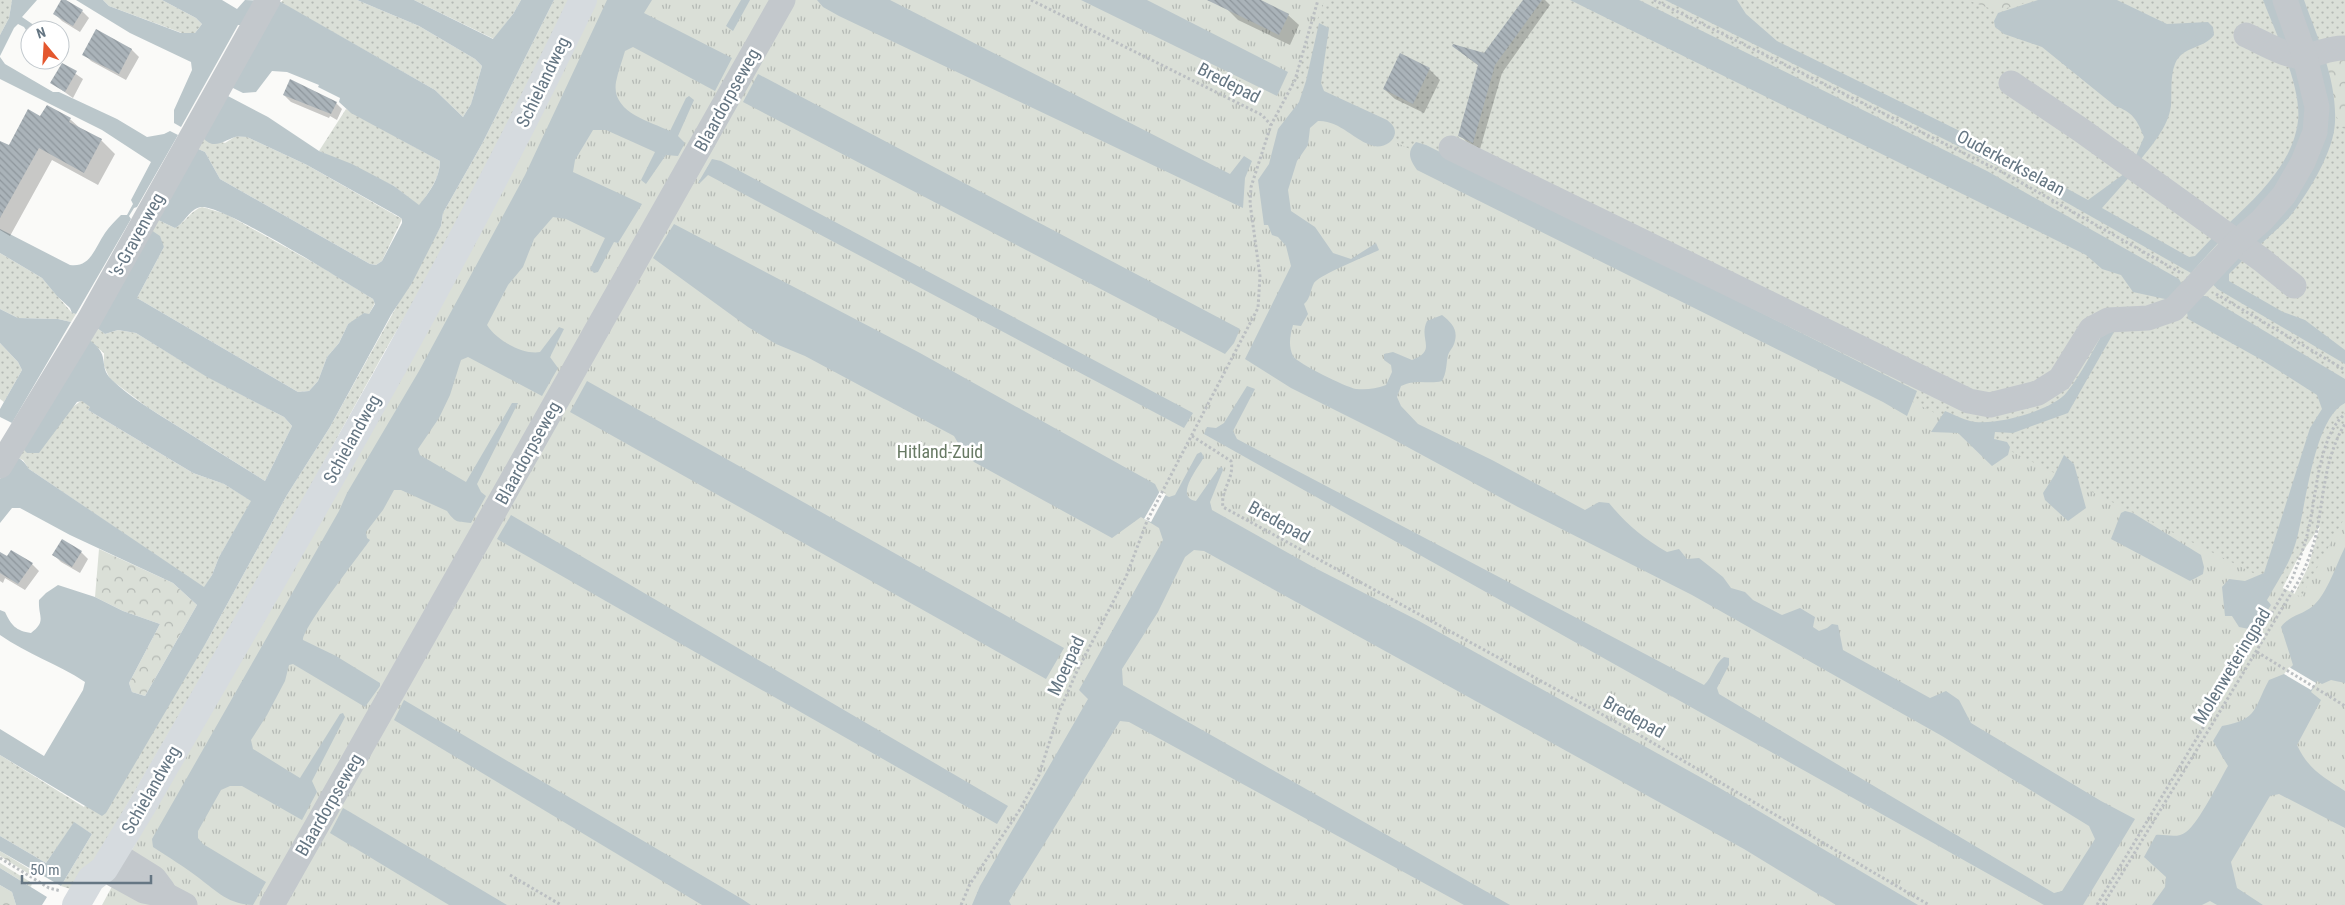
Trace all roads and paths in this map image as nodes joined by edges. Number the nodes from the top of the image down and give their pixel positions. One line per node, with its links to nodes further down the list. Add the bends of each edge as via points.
1 (582, 0): 24 (main road, Schielandweg, via 490,186 419,319)
2 (783, 0): 28 (street, Blaardorpseweg)
3 (1031, 0): 11 (path, Bredepad, via 1262,115)
4 (1318, 0): 11 (path, via 1295,80)
5 (1654, 0): 15 (path, Ouderkerkselaan, via 2004,173)
6 (2285, 0): 9 (street)
7 (258, 16): 20 (street, 's-Gravenweg, via 89,320)
8 (2246, 35): 9 (street)
9 (2311, 53): 13 (street, via 2317,107 2315,132 2284,195)
10 (2012, 84): 13 (street)
11 (1271, 125): 19 (path, Bredepad, via 1251,187 1250,203 1260,276 1258,308)
12 (1451, 148): 15 (street, via 1969,401 1990,405 2038,393 2060,379 2091,329 2108,320 2148,318)
13 (2236, 243): 14 (street); 15 (street)
14 (2294, 286)
15 (2187, 294): 16 (path, Ouderkerkselaan)
16 (2345, 370)
17 (2345, 414): 32 (path, via 2329,436 2306,542 2292,579)
18 (2345, 424): 21 (path, Molenweteringpad, via 2330,456 2316,536 2307,564)
19 (1192, 436): 30 (path, Moerpad, via 1148,520 1126,578 1077,671 1059,712 1039,775 970,884); 31 (path, Bredepad, via 1230,460 1233,471 1221,498 1223,507 1636,733)
20 (0, 466)
21 (2257, 652): 22 (path); 33 (path, Molenweteringpad)
22 (2345, 706)
23 (0, 858): 27 (path, via 49,888 72,893)
24 (109, 861): 26 (street, via 144,891); 27 (main road, Schielandweg, via 103,887)
25 (510, 875): 29 (path)
26 (176, 900)
27 (86, 903)
28 (272, 905)
29 (561, 905)
30 (961, 905)
31 (1929, 905)
32 (2097, 905)
33 (2103, 905)

